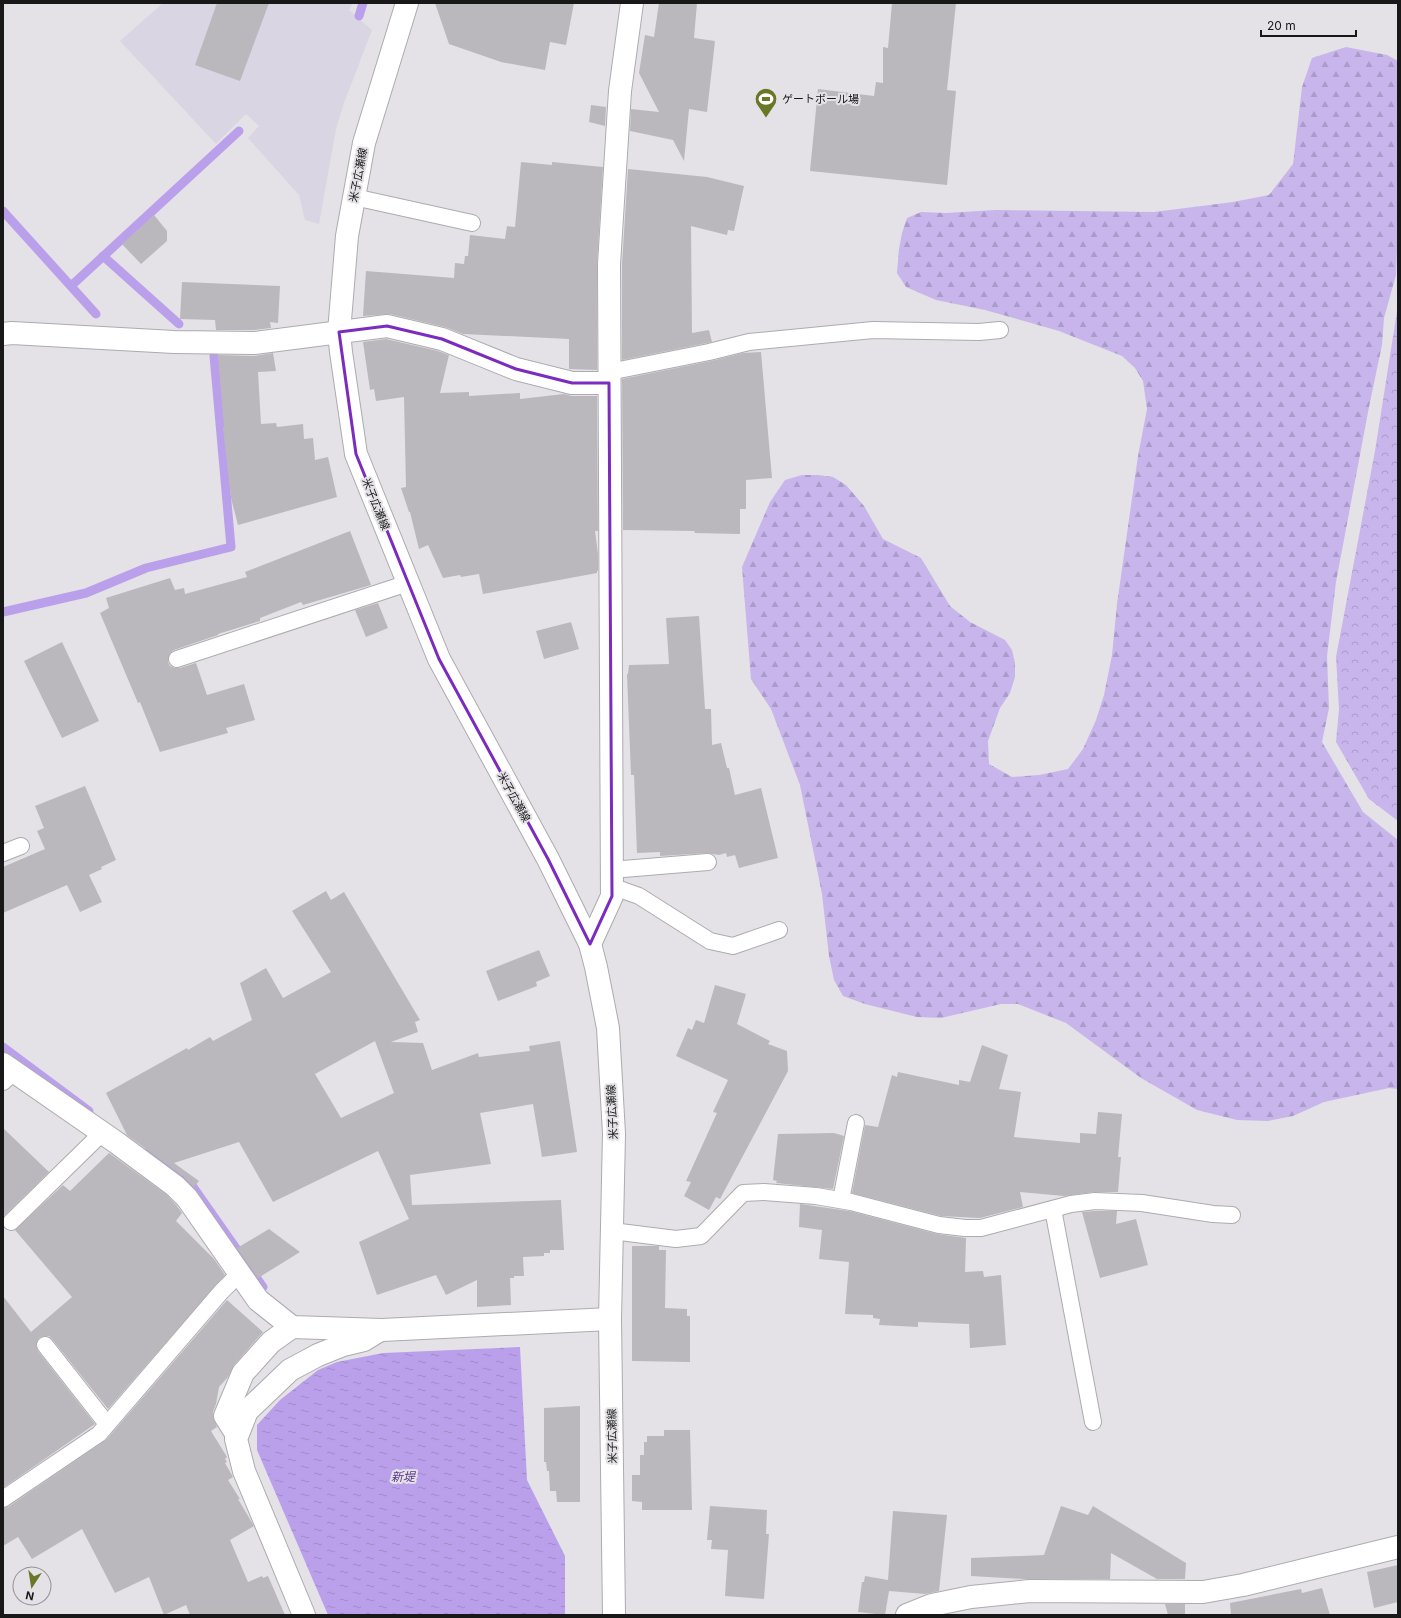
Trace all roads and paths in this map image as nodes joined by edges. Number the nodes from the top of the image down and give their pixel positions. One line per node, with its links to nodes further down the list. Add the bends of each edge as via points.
1 (408, 3): 3 (street, 米子広瀬線, via 367,131)
2 (632, 3): 8 (street, via 620,91 611,225)
3 (354, 197): 4 (lane); 6 (street, 米子広瀬線, via 347,236)
4 (472, 222)
5 (1000, 330): 8 (lane, via 873,330 749,342)
6 (339, 332): 7 (street, via 254,343); 8 (street, via 387,326 442,339 516,369 572,383); 9 (street, 米子広瀬線, via 356,454)
7 (3, 334)
8 (608, 377): 14 (street)
9 (408, 583): 10 (lane); 16 (street, 米子広瀬線, via 438,659 548,860)
10 (177, 659)
11 (21, 846): 12 (lane)
12 (3, 853)
13 (708, 862): 14 (lane)
14 (611, 878): 15 (lane, via 710,941 733,946); 16 (street, via 612,896)
15 (779, 930)
16 (590, 944): 24 (street, 米子広瀬線, via 608,1028 614,1134)
17 (7, 1073): 19 (street)
18 (856, 1123): 20 (lane)
19 (102, 1132): 23 (lane); 25 (street, via 187,1198)
20 (841, 1200): 21 (lane, via 939,1225 965,1228 981,1228); 24 (lane, via 772,1192 743,1193 701,1236 676,1239)
21 (1053, 1209): 22 (lane, via 1095,1201 1142,1203); 30 (lane)
22 (1232, 1215)
23 (11, 1222)
24 (612, 1231): 26 (street, 米子広瀬線)
25 (240, 1273): 27 (street, via 258,1300); 31 (lane)
26 (610, 1319): 28 (street); 36 (street, 米子広瀬線)
27 (292, 1327): 28 (street); 32 (street, via 272,1342 243,1373 225,1416)
28 (382, 1330): 32 (street, via 364,1340 318,1355 290,1370 246,1411)
29 (45, 1345): 31 (lane)
30 (1092, 1422)
31 (107, 1424): 33 (lane, via 99,1434)
32 (238, 1435): 35 (street, via 236,1439 244,1471)
33 (3, 1499)
34 (1398, 1547): 37 (street, via 1243,1585 1203,1592 1030,1591 971,1597)
35 (304, 1615)
36 (614, 1615)
37 (906, 1615)

